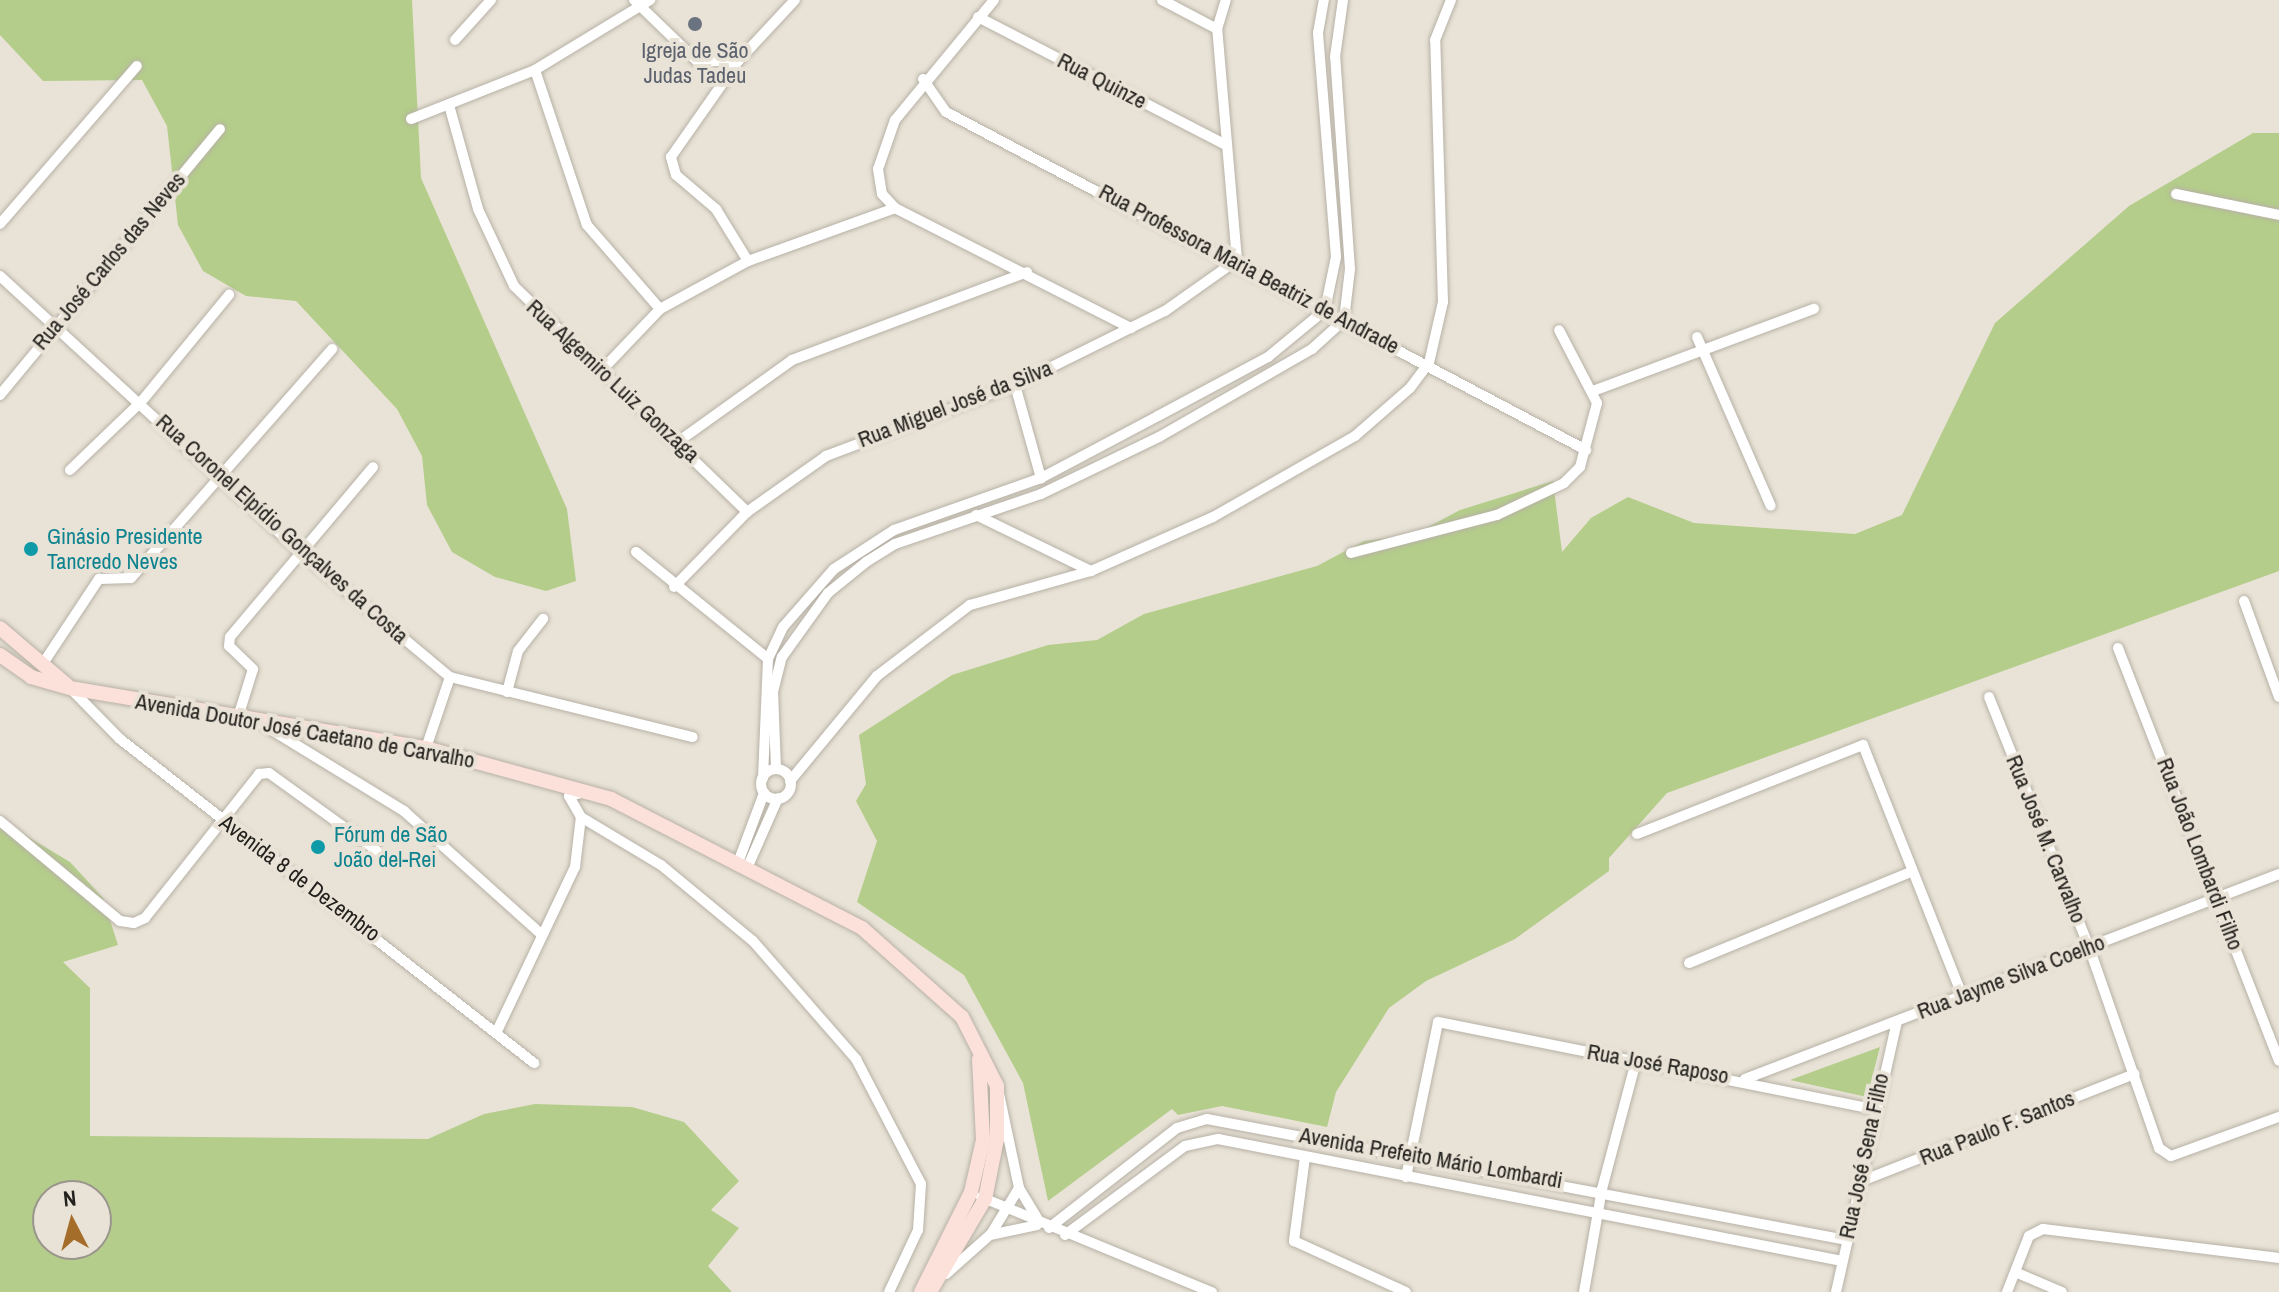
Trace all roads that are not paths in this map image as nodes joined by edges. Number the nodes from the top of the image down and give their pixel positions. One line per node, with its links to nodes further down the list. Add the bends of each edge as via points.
1 (491, 0): 12 (street)
2 (795, 0): 13 (street)
3 (994, 0): 10 (street)
4 (1162, 0): 11 (street)
5 (1226, 0): 11 (street)
6 (1324, 0): 32 (street, via 1318,33 1336,257)
7 (1343, 0): 33 (street, via 1335,57 1350,269)
8 (1449, 1): 40 (street, via 1435,40 1444,267)
9 (643, 3): 13 (street, via 698,62); 15 (street)
10 (978, 17): 16 (street); 20 (street, Rua Quinze)
11 (1217, 29): 20 (street)
12 (455, 40)
13 (739, 60): 26 (street, via 671,157 676,175 716,209)
14 (137, 66): 24 (street)
15 (535, 70): 17 (street); 30 (street, via 587,225)
16 (923, 79): 22 (street, via 895,120 878,169 882,194); 25 (street, Rua Professora Maria Beatriz de Andrade, via 946,112)
17 (449, 105): 18 (street); 41 (street, Rua Algemiro Luiz Gonzaga, via 478,209 514,286)
18 (411, 119)
19 (220, 129): 34 (street, Rua José Carlos das Neves)
20 (1226, 145): 25 (street)
21 (2176, 194): 23 (street)
22 (895, 208): 26 (street); 27 (street)
23 (2279, 215)
24 (0, 224)
25 (1237, 260): 32 (street, Rua Professora Maria Beatriz de Andrade); 35 (street, Rua Miguel José da Silva)
26 (748, 261): 30 (street)
27 (1027, 272): 35 (street); 46 (street, via 792,360)
28 (0, 276): 34 (street, Rua Coronel Elpídio Gonçalves da Costa)
29 (229, 295): 45 (street)
30 (660, 309): 41 (street)
31 (1814, 309): 39 (street)
32 (1325, 310): 33 (street, Rua Professora Maria Beatriz de Andrade); 51 (street, via 1268,357)
33 (1344, 320): 40 (street, Rua Professora Maria Beatriz de Andrade); 54 (street, via 1312,349 1159,437 1041,494)
34 (56, 327): 44 (street, Rua José Carlos das Neves); 45 (street, Rua Coronel Elpídio Gonçalves da Costa)
35 (1131, 328): 42 (street, Rua Miguel José da Silva)
36 (1559, 330): 43 (street)
37 (1697, 337): 39 (street)
38 (332, 349): 50 (street)
39 (1703, 351): 43 (street); 52 (street)
40 (1429, 363): 47 (street, Rua Professora Maria Beatriz de Andrade); 58 (street, via 1382,415 1320,458 1213,517)
41 (601, 371): 46 (street, Rua Algemiro Luiz Gonzaga)
42 (1015, 385): 51 (street); 53 (street, Rua Miguel José da Silva, via 826,456)
43 (1593, 391): 47 (street, via 1595,424)
44 (0, 395)
45 (141, 402): 49 (street); 50 (street, Rua Coronel Elpídio Gonçalves da Costa)
46 (679, 441): 53 (street, Rua Algemiro Luiz Gonzaga)
47 (1586, 450): 57 (street, via 1564,483 1497,515)
48 (373, 467): 55 (street)
49 (70, 470)
50 (221, 474): 55 (street, Rua Coronel Elpídio Gonçalves da Costa); 66 (street, via 131,578 99,579)
51 (1041, 478): 65 (street, via 894,530 863,549 809,594)
52 (1771, 506)
53 (747, 512): 59 (street, Rua Miguel José da Silva)
54 (976, 515): 58 (street); 76 (street, via 886,550 828,593 799,627 773,692)
55 (298, 550): 67 (street, Rua Coronel Elpídio Gonçalves da Costa); 72 (street, via 230,637 229,646 253,669)
56 (636, 552): 59 (street)
57 (1351, 553)
58 (1091, 571): 78 (street, via 970,605 907,648)
59 (674, 587): 65 (street)
60 (2244, 601): 71 (street)
61 (543, 619): 69 (street, via 518,651)
62 (0, 628): 66 (main road, Avenida 8 de Dezembro)
63 (2118, 648): 90 (street, Rua João Lombardi Filho)
64 (0, 655): 68 (main road, Avenida 8 de Dezembro, via 28,676)
65 (768, 659): 77 (street)
66 (44, 662): 68 (main road, Avenida 8 de Dezembro)
67 (450, 677): 69 (street, Rua Coronel Elpídio Gonçalves da Costa); 75 (street)
68 (70, 688): 72 (main road, Avenida Doutor José Caetano de Carvalho); 84 (street, Avenida 8 de Dezembro, via 120,739)
69 (507, 692): 74 (street, Rua Coronel Elpídio Gonçalves da Costa)
70 (1989, 697): 92 (street, Rua José M. Carvalho)
71 (2279, 697)
72 (238, 717): 73 (main road, Avenida Doutor José Caetano de Carvalho)
73 (257, 720): 75 (main road, Avenida Doutor José Caetano de Carvalho); 91 (street, via 404,811)
74 (693, 737)
75 (426, 748): 79 (main road, Avenida Doutor José Caetano de Carvalho)
76 (776, 769): 77 (street); 78 (street)
77 (763, 778): 80 (street)
78 (790, 781): 81 (street)
79 (587, 791): 82 (street, via 569,796); 87 (main road, Avenida Doutor José Caetano de Carvalho)
80 (764, 793): 81 (street); 87 (street)
81 (778, 798): 87 (street)
82 (581, 817): 91 (street, via 575,867); 126 (street, via 661,865 753,941 856,1059 921,1184 918,1230)
83 (0, 821): 84 (street, via 120,921 145,918)
84 (225, 821): 86 (street, via 253,778 269,773); 96 (street, Avenida 8 de Dezembro)
85 (1637, 834): 88 (street, via 1863,745)
86 (377, 851)
87 (744, 863): 97 (main road, Avenida Doutor José Caetano de Carvalho, via 901,956 962,1017)
88 (1911, 872): 93 (street); 94 (street)
89 (2279, 874): 90 (street, Rua Jayme Silva Coelho)
90 (2218, 897): 92 (street, Rua Jayme Silva Coelho); 99 (street, Rua João Lombardi Filho)
91 (541, 934): 96 (street)
92 (2089, 947): 94 (street, Rua Jayme Silva Coelho); 101 (street, Rua José M. Carvalho)
93 (1689, 963)
94 (1962, 995): 95 (street, Rua Jayme Silva Coelho)
95 (1897, 1022): 102 (street, Rua Jayme Silva Coelho); 104 (street, Rua José Sena Filho)
96 (498, 1029): 100 (street, Avenida 8 de Dezembro)
97 (979, 1051): 103 (main road, Avenida Doutor José Caetano de Carvalho); 114 (main road, Avenida Doutor José Caetano de Carvalho, via 983,1140)
98 (1636, 1061): 102 (street, Rua José Raposo); 108 (street, Rua José Raposo, via 1444,1022 1434,1026); 113 (street)
99 (2279, 1061)
100 (534, 1063)
101 (2135, 1074): 105 (street, Rua José M. Carvalho, via 2159,1148 2171,1156); 111 (street, Rua Paulo F. Santos)
102 (1743, 1080): 104 (street, Rua José Raposo)
103 (997, 1086): 112 (street); 115 (main road, Avenida Doutor José Caetano de Carvalho, via 997,1139)
104 (1872, 1109): 111 (street, Rua José Sena Filho)
105 (2279, 1117)
106 (1177, 1128): 107 (street); 108 (street, Avenida Prefeito Mário Lombardi, via 1207,1119); 118 (street, Avenida Prefeito Mário Lombardi)
107 (1185, 1146): 109 (street, Avenida Prefeito Mário Lombardi, via 1218,1139); 120 (street, Avenida Prefeito Mário Lombardi)
108 (1408, 1153): 110 (street); 113 (street, Avenida Prefeito Mário Lombardi)
109 (1305, 1157): 110 (street, Avenida Prefeito Mário Lombardi); 128 (street, via 1297,1244)
110 (1406, 1177): 117 (street, Avenida Prefeito Mário Lombardi)
111 (1859, 1182): 121 (street, Rua José Sena Filho)
112 (1019, 1188): 116 (street); 118 (street)
113 (1602, 1189): 117 (street); 121 (street, Avenida Prefeito Mário Lombardi)
114 (971, 1192): 115 (street); 125 (main road, Avenida Doutor José Caetano de Carvalho)
115 (985, 1199): 116 (street); 125 (main road, Avenida Doutor José Caetano de Carvalho)
116 (1009, 1210): 118 (street); 119 (street)
117 (1598, 1213): 123 (street, Avenida Prefeito Mário Lombardi); 129 (street)
118 (1046, 1226): 119 (street); 120 (street)
119 (990, 1235): 125 (street)
120 (1065, 1235): 127 (street)
121 (1846, 1240): 123 (street, Rua José Sena Filho)
122 (2279, 1258): 124 (street, via 2043,1229 2029,1236)
123 (1842, 1261): 130 (street, Rua José Sena Filho)
124 (2015, 1272): 131 (street); 132 (street)
125 (928, 1291)
126 (889, 1292)
127 (1212, 1292)
128 (1406, 1292)
129 (1584, 1292)
130 (1836, 1292)
131 (2007, 1292)
132 (2062, 1292)

